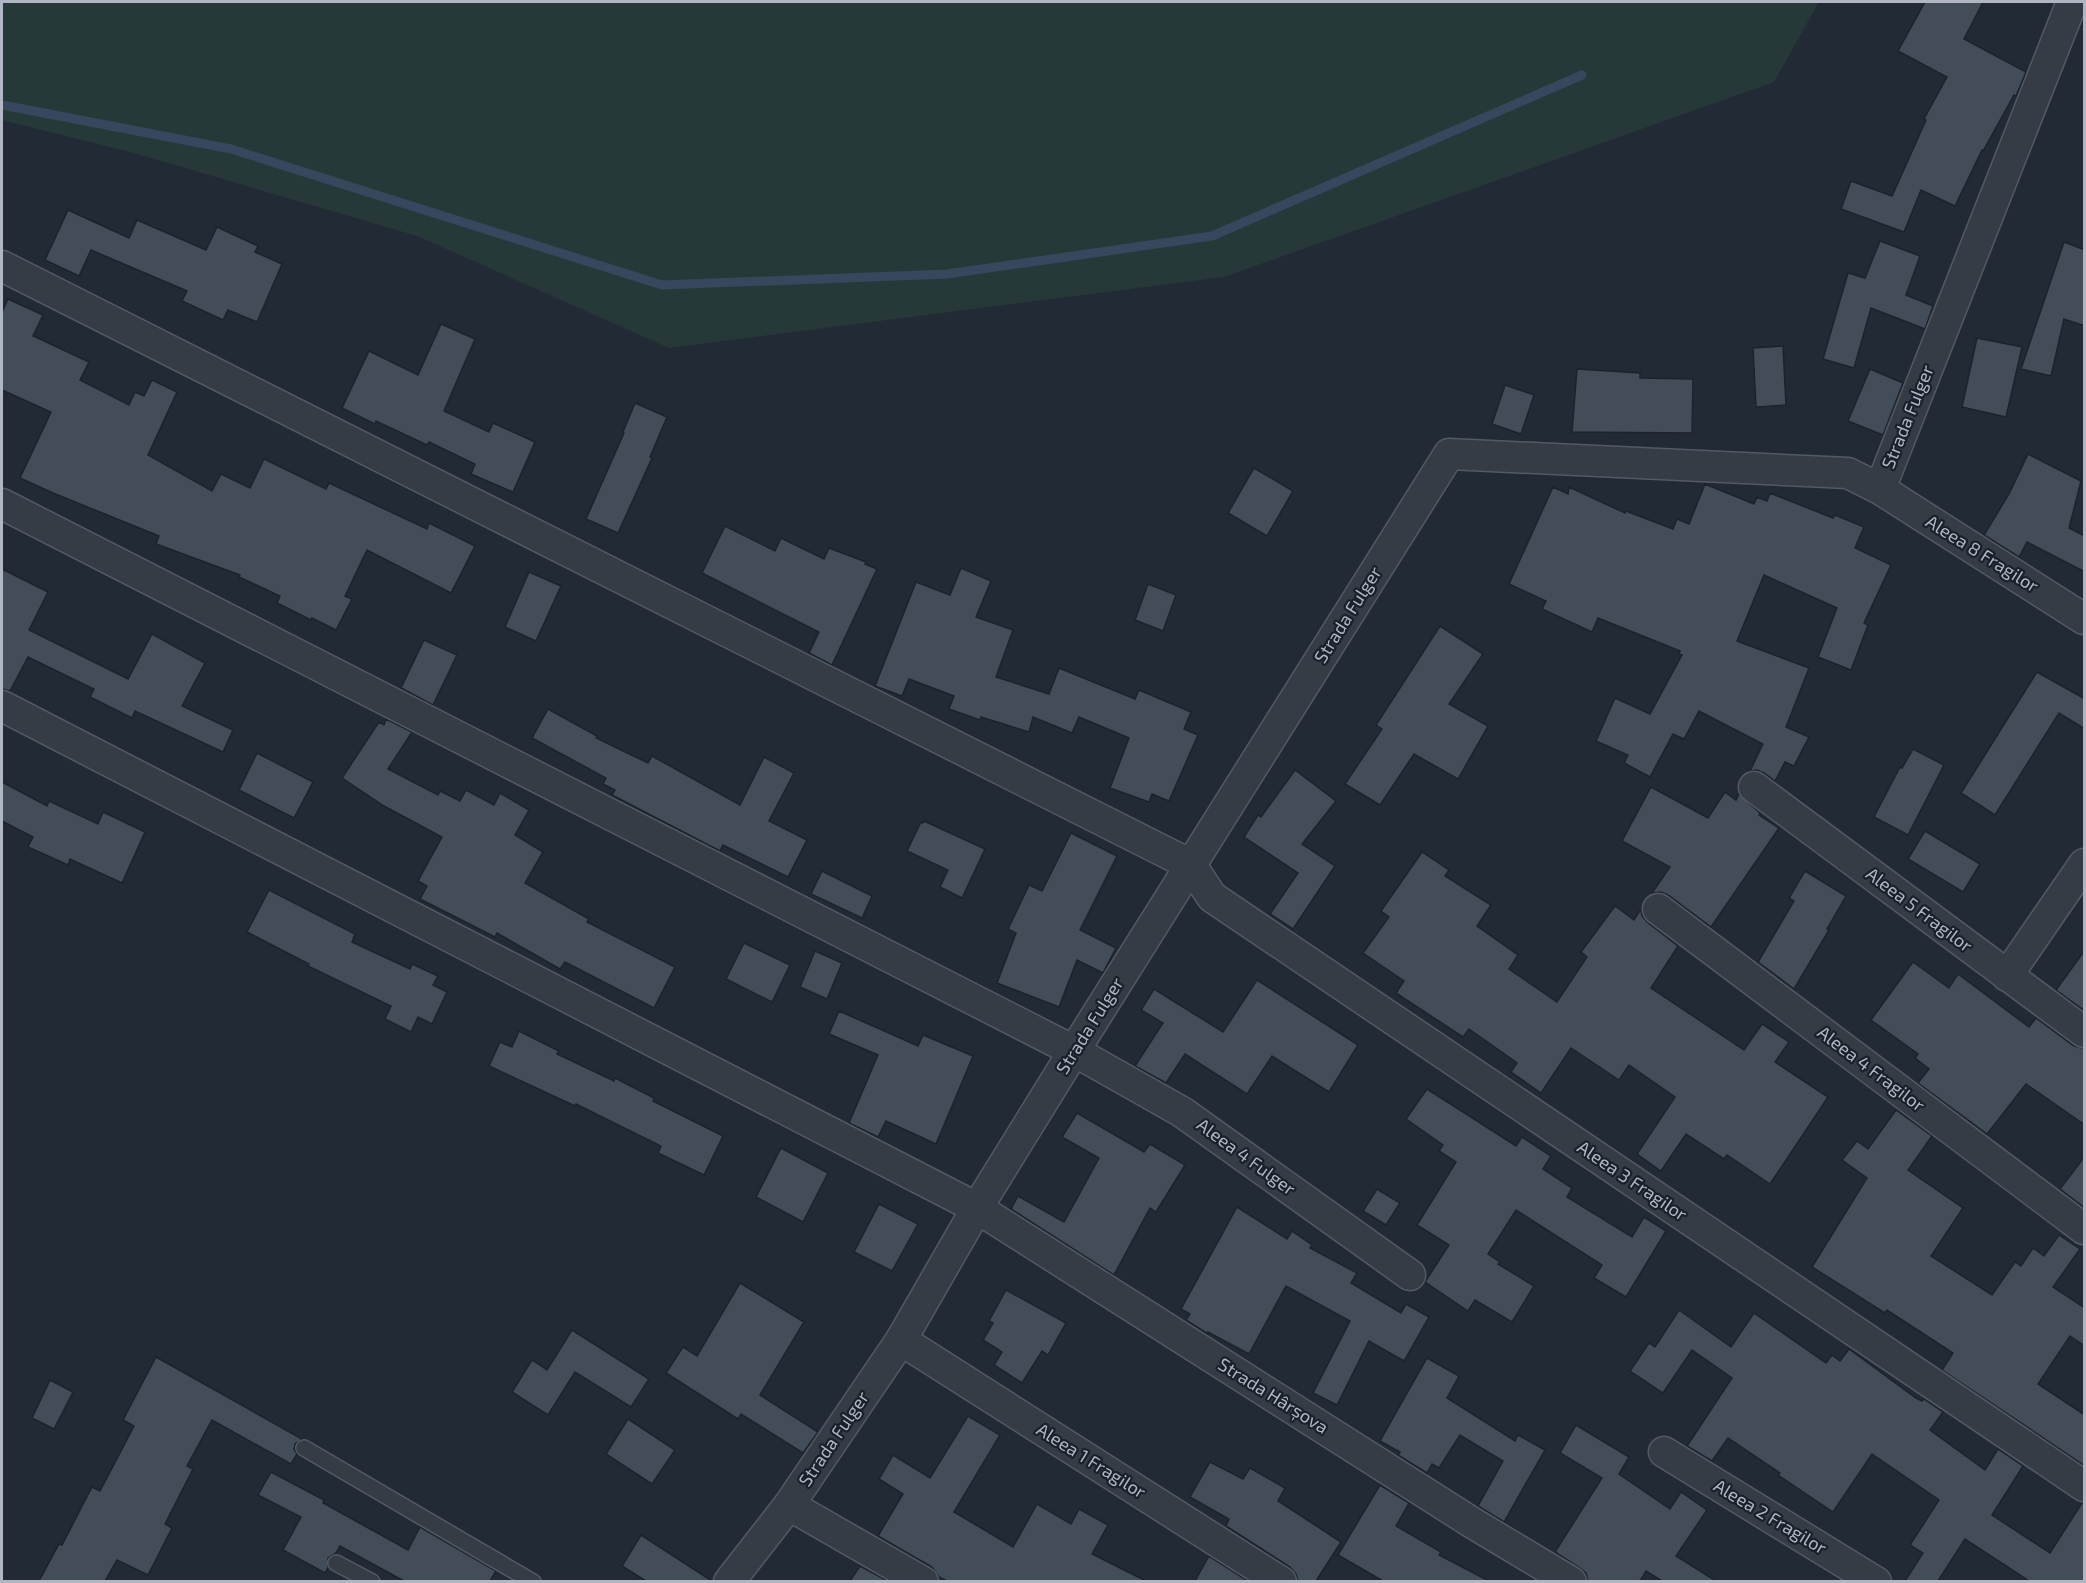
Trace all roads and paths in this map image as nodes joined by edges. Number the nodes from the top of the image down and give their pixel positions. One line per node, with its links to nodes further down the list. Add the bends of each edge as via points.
1 (2072, 2): 3 (street, Strada Fulger)
2 (2, 266): 8 (street)
3 (1880, 489): 5 (street, Aleea 8 Fragilor); 8 (street, Strada Fulger, via 1848,473 1449,454)
4 (2, 504): 13 (street, Aleea 4 Fulger)
5 (2085, 619)
6 (2, 706): 14 (street, Strada Hârșova)
7 (1754, 787): 11 (street, Aleea 5 Fragilor)
8 (1191, 865): 13 (street, Strada Fulger); 20 (street, Aleea 3 Fragilor, via 1212,897)
9 (2084, 865): 11 (street)
10 (1658, 909): 15 (street, Aleea 4 Fragilor)
11 (2007, 976): 12 (street, Aleea 5 Fragilor)
12 (2085, 1032)
13 (1074, 1051): 14 (street, Strada Fulger); 16 (street, Aleea 4 Fulger, via 1182,1112)
14 (977, 1208): 17 (street, Strada Fulger); 28 (street, Strada Hârșova, via 1460,1516)
15 (2085, 1229)
16 (1410, 1275)
17 (901, 1340): 21 (street, Strada Fulger); 27 (street, Aleea 1 Fragilor)
18 (304, 1448): 24 (lane)
19 (1664, 1452): 29 (street, Aleea 2 Fragilor)
20 (2085, 1486)
21 (789, 1505): 25 (street, Strada Fulger); 26 (street)
22 (336, 1563): 23 (lane)
23 (372, 1581)
24 (533, 1581)
25 (729, 1581)
26 (923, 1581)
27 (1281, 1581)
28 (1571, 1581)
29 (1876, 1581)

